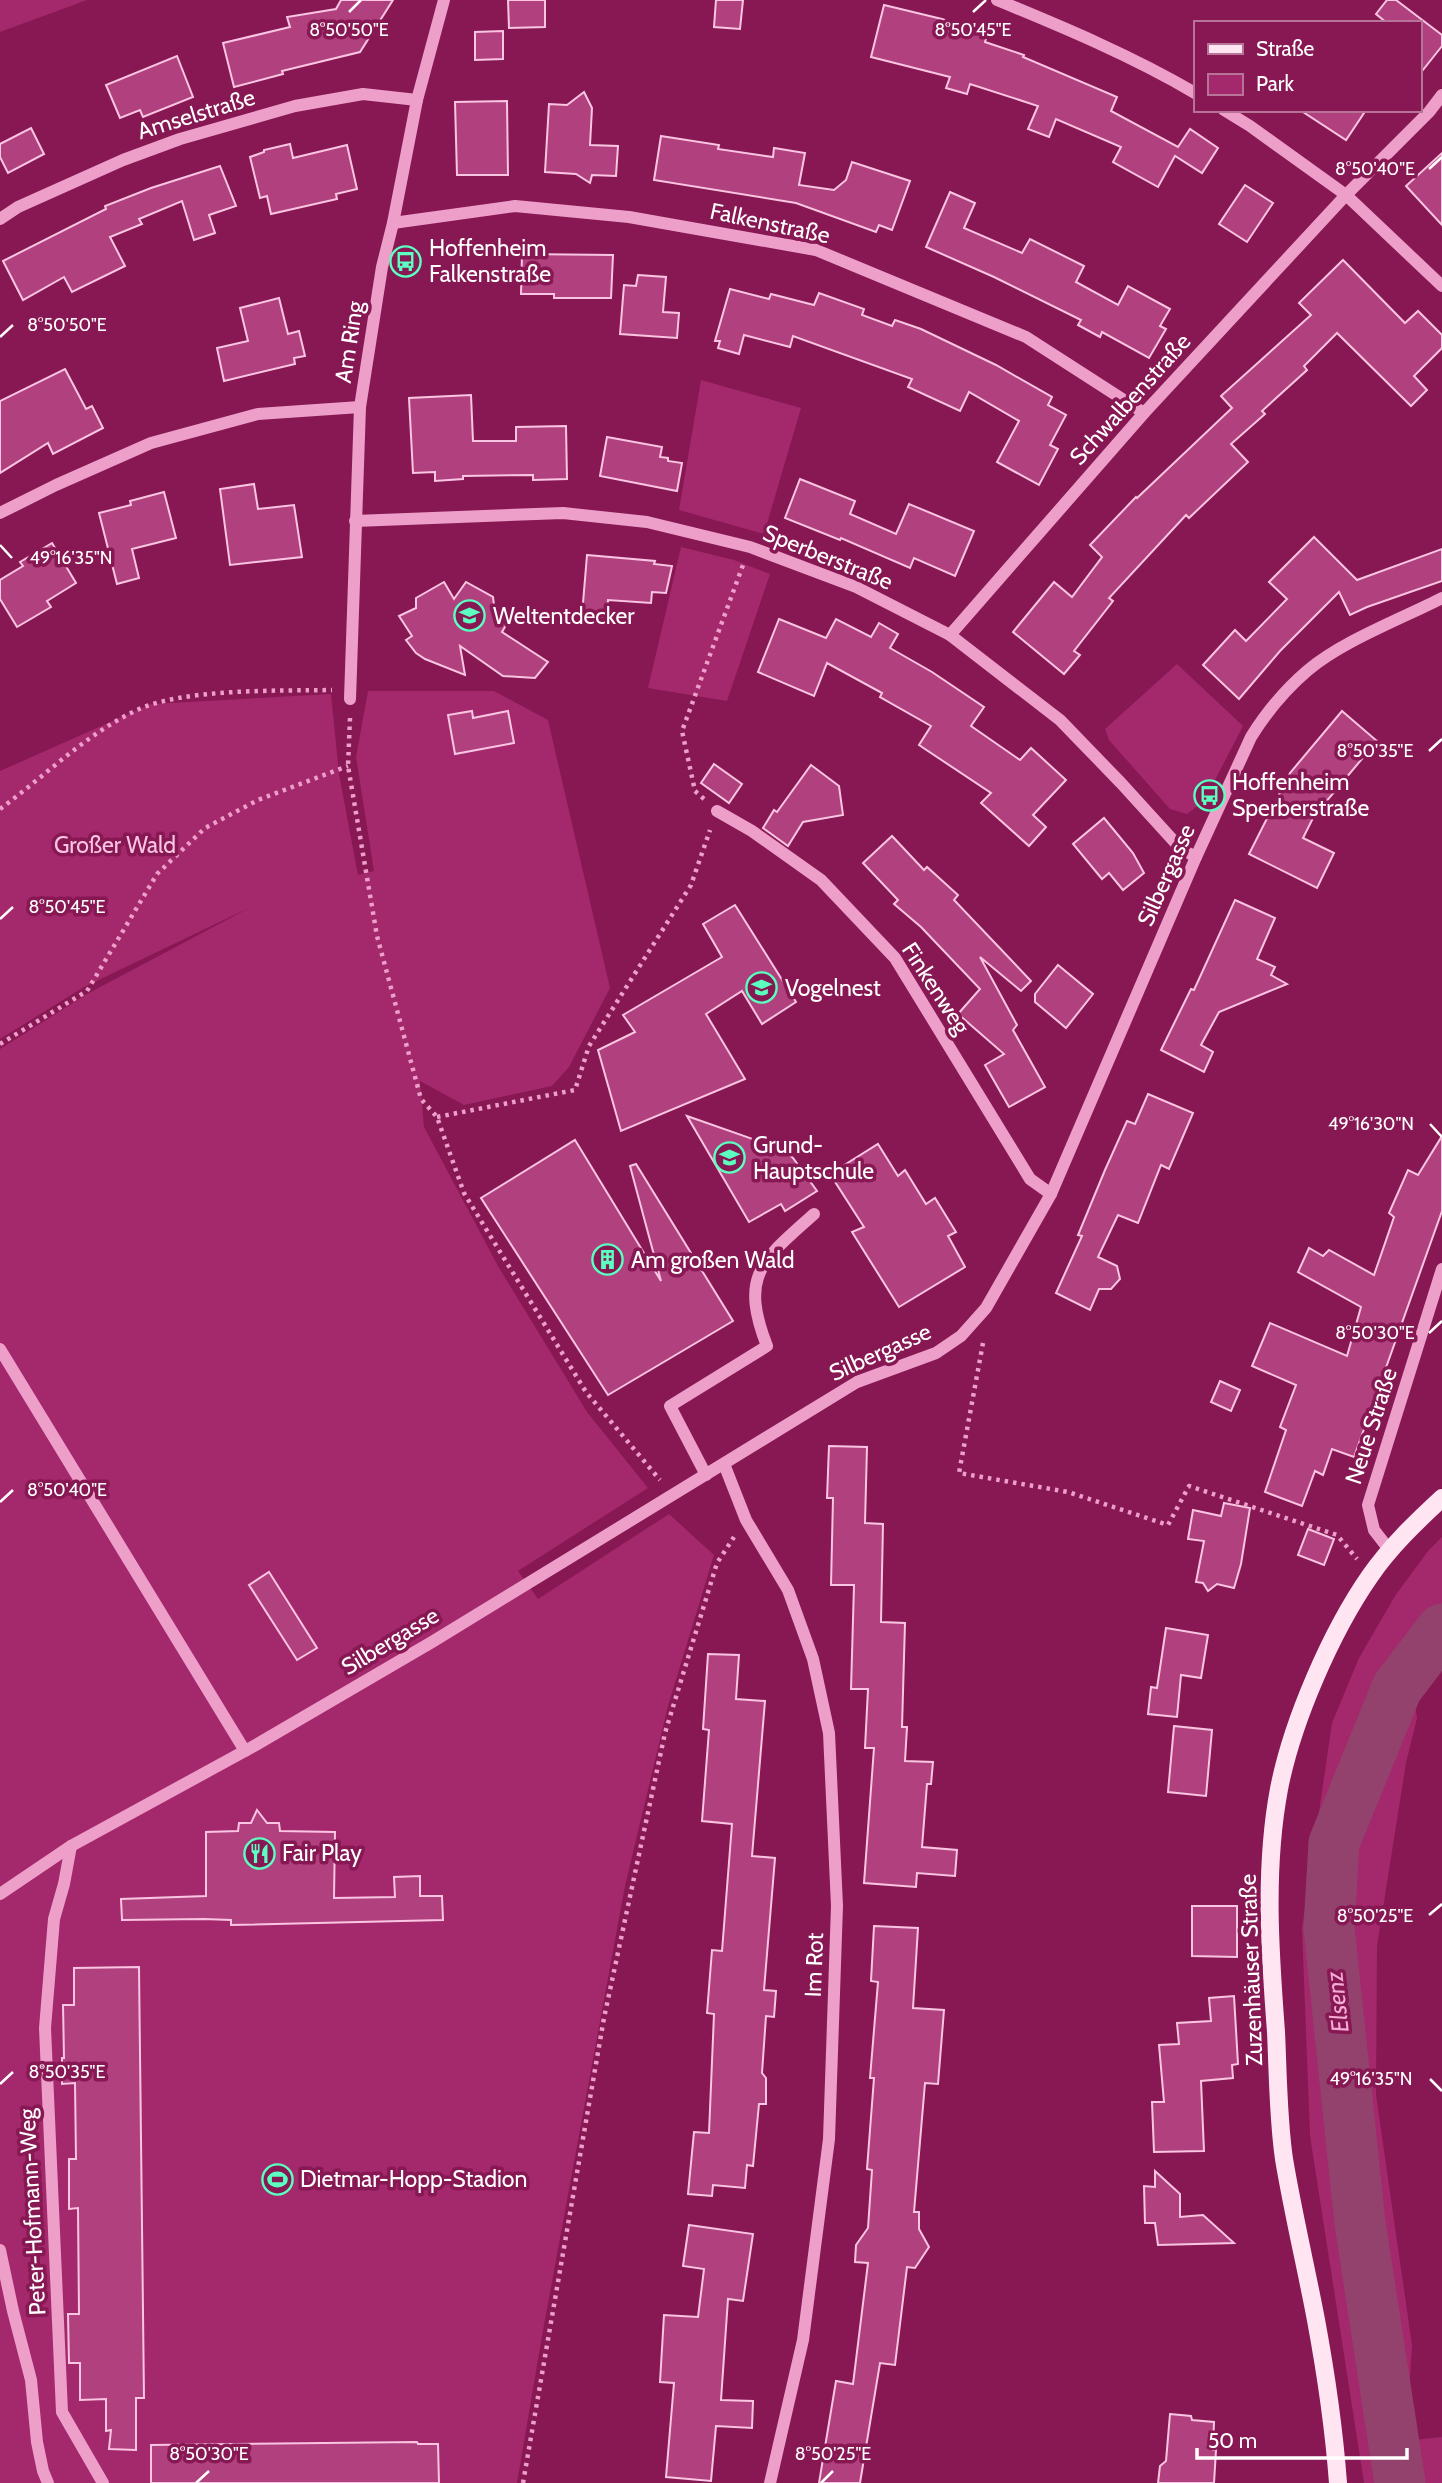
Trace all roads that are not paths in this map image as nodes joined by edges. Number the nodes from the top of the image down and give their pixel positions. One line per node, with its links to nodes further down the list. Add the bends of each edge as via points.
1 (444, 0): 5 (street, Am Ring)
2 (997, 0): 3 (street, via 1104,45)
3 (1194, 92)
4 (1442, 95): 7 (street, Schwalbenstraße)
5 (417, 100): 8 (street, Amselstraße, via 363,94 282,109 123,160); 9 (street, Am Ring)
6 (1227, 112): 7 (street)
7 (1346, 195): 10 (street); 12 (street, Schwalbenstraße)
8 (0, 219)
9 (393, 223): 11 (street, Am Ring); 12 (street, Falkenstraße, via 515,206 629,217 816,250 1026,337)
10 (1442, 286)
11 (360, 407): 13 (street, via 258,414 151,443); 14 (street, Am Ring)
12 (1144, 413): 16 (street, Schwalbenstraße)
13 (0, 513)
14 (355, 521): 16 (street, Sperberstraße, via 564,513 647,522 750,547 856,587); 17 (street, Am Ring)
15 (1442, 598): 19 (street, Silbergasse, via 1308,670 1251,737)
16 (950, 635): 19 (street, Sperberstraße, via 1060,720 1181,849)
17 (350, 694)
18 (717, 811): 20 (street, Finkenweg, via 821,880 895,958 1030,1179)
19 (1196, 857): 20 (street, Silbergasse)
20 (1051, 1194): 24 (street, Silbergasse, via 986,1308 961,1336 936,1353 857,1382)
21 (814, 1214): 25 (street, via 769,1255 755,1284 756,1318 767,1346 670,1406)
22 (1442, 1269): 27 (street, Neue Straße, via 1368,1505 1374,1531)
23 (0, 1349): 28 (street)
24 (724, 1464): 25 (street, Silbergasse); 34 (street, Im Rot, via 746,1520 788,1590 813,1659 829,1733 837,1906 829,2139 803,2340)
25 (706, 1475): 28 (street, Silbergasse)
26 (1442, 1498): 27 (main road, Zuzenhäuser Straße)
27 (1391, 1552): 35 (main road, Zuzenhäuser Straße, via 1371,1575 1312,1689 1279,1790 1271,1870 1270,1951 1284,2157 1317,2323)
28 (245, 1751): 29 (street, Silbergasse)
29 (71, 1846): 30 (street, Silbergasse); 33 (street, Peter-Hofmann-Weg, via 54,1919 45,2028 61,2399 62,2412)
30 (0, 1894)
31 (0, 2250): 32 (street, via 31,2380 37,2442)
32 (48, 2483)
33 (103, 2483)
34 (770, 2483)
35 (1338, 2483)

